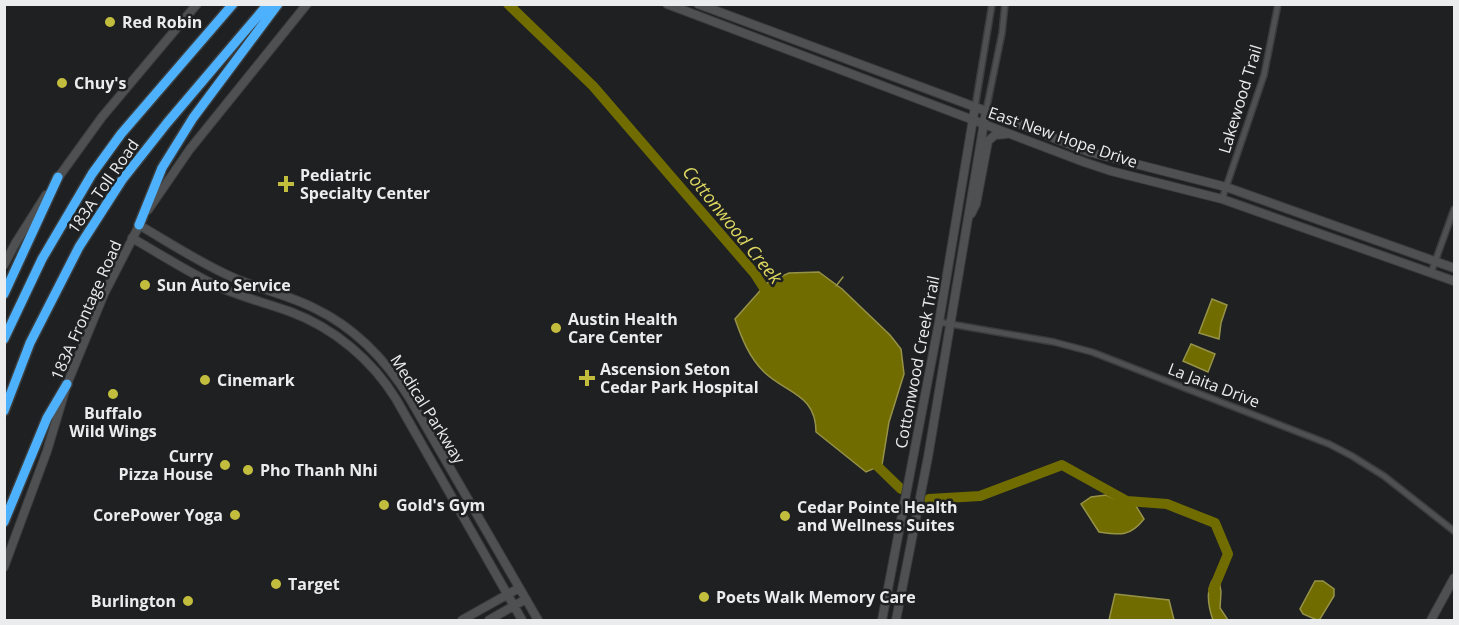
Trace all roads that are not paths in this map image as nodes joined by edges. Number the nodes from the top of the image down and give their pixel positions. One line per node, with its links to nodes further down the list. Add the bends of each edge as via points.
1 (197, 4): 18 (street, via 102,117)
2 (233, 4): 35 (highway, 183A Toll Road, via 92,174 42,259)
3 (268, 4): 37 (highway, 183A Toll Road, via 122,180 79,247 30,343)
4 (278, 4): 23 (highway, via 193,118 162,168)
5 (307, 4): 23 (street, 183A Frontage Road, via 190,149)
6 (667, 4): 12 (street, East New Hope Drive)
7 (698, 4): 11 (street, East New Hope Drive)
8 (992, 4): 13 (street)
9 (1005, 4): 14 (street)
10 (1278, 4): 19 (street, Lakewood Trail, via 1264,75)
11 (798, 42): 12 (street); 13 (street, East New Hope Drive)
12 (789, 51): 15 (street, East New Hope Drive)
13 (975, 107): 14 (street, East New Hope Drive); 15 (street, Cottonwood Creek Trail)
14 (986, 111): 16 (street, Cottonwood Creek Trail); 19 (street, East New Hope Drive, via 1100,155)
15 (973, 120): 16 (street, East New Hope Drive); 33 (street, Cottonwood Creek Trail)
16 (984, 124): 17 (street, East New Hope Drive); 22 (street, Cottonwood Creek Trail)
17 (1008, 134): 20 (street, East New Hope Drive, via 1111,171); 22 (street, via 995,135 988,141 976,204)
18 (58, 177): 26 (street); 30 (highway)
19 (1226, 187): 20 (street, Lakewood Trail); 25 (street, East New Hope Drive)
20 (1222, 199): 28 (street, East New Hope Drive)
21 (1455, 209): 25 (street)
22 (967, 224): 34 (street, Cottonwood Creek Trail)
23 (139, 225): 24 (street, 183A Frontage Road); 31 (street, Medical Parkway, via 231,277)
24 (132, 238): 32 (street, Medical Parkway, via 218,286); 36 (street, 183A Frontage Road)
25 (1435, 262): 27 (street, East New Hope Drive); 28 (street)
26 (4, 266)
27 (1455, 268)
28 (1431, 273): 29 (street, East New Hope Drive)
29 (1455, 281)
30 (4, 294)
31 (299, 301): 32 (street); 38 (street, Medical Parkway, via 339,322 375,352 397,378)
32 (294, 313): 39 (street, Medical Parkway, via 329,330 362,357 387,385)
33 (939, 322): 34 (street, La Jaita Drive); 52 (street, Cottonwood Creek Trail)
34 (951, 324): 41 (street, La Jaita Drive, via 1092,352 1329,444 1384,476); 53 (street, Cottonwood Creek Trail)
35 (4, 339)
36 (67, 384): 40 (highway, via 47,418); 42 (street, 183A Frontage Road)
37 (4, 411)
38 (423, 424): 39 (street); 44 (street, Medical Parkway)
39 (413, 429): 45 (street, Medical Parkway)
40 (4, 522)
41 (1455, 531)
42 (4, 567)
43 (1455, 578): 54 (street)
44 (519, 588): 45 (street); 46 (street, Medical Parkway)
45 (507, 595): 47 (street, Medical Parkway); 48 (street)
46 (526, 599): 47 (street); 51 (street, Medical Parkway)
47 (514, 606): 49 (street); 50 (street, Medical Parkway)
48 (462, 621)
49 (489, 621)
50 (522, 621)
51 (538, 621)
52 (882, 621)
53 (896, 621)
54 (1431, 621)

